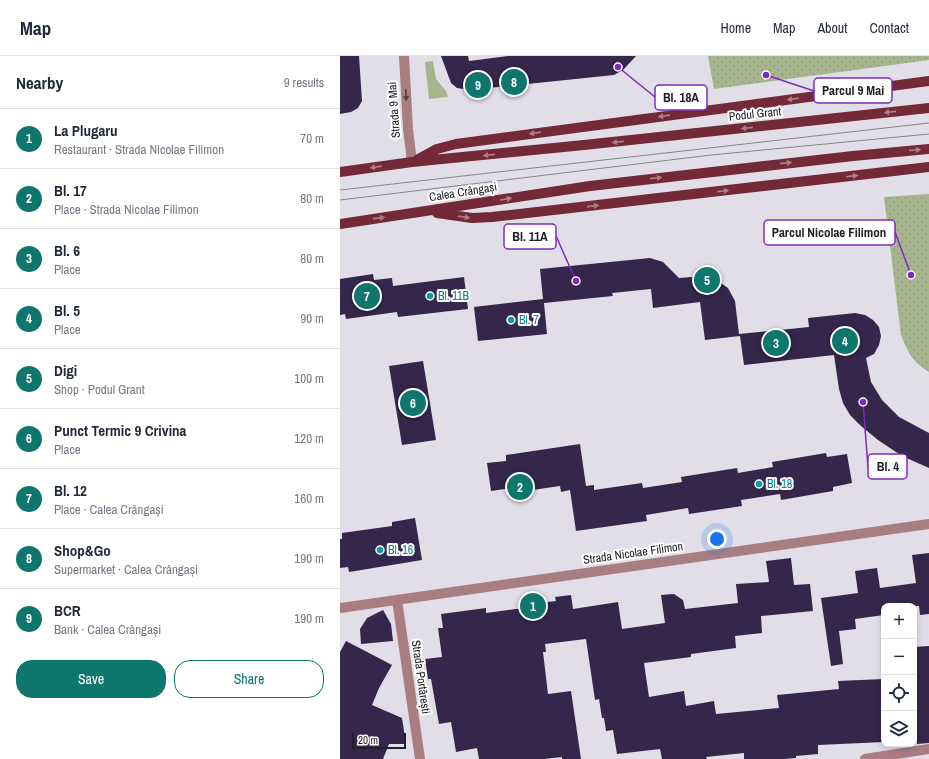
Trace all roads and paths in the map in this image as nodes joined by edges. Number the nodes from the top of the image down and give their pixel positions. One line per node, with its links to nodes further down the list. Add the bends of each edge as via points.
1 (404, 56): 5 (street, Strada 9 Mai, one-way to 5)
2 (929, 81): 5 (main road, one-way to 5, via 456,144 437,149)
3 (929, 108): 5 (main road, Podul Grant, one-way to 5)
4 (929, 149): 8 (main road, Calea Crângași, one-way to 4, via 590,186)
5 (412, 162): 7 (main road, one-way to 7)
6 (929, 167): 8 (main road, one-way to 6, via 472,218 492,217)
7 (340, 172)
8 (426, 211): 9 (main road, Calea Crângași, one-way to 8)
9 (340, 224)
10 (929, 524): 11 (street, Strada Nicolae Filimon)
11 (397, 600): 12 (street, Strada Nicolae Filimon); 14 (street, Strada Portărești)
12 (340, 608)
13 (929, 749): 15 (street)
14 (420, 759)
15 (865, 759)

